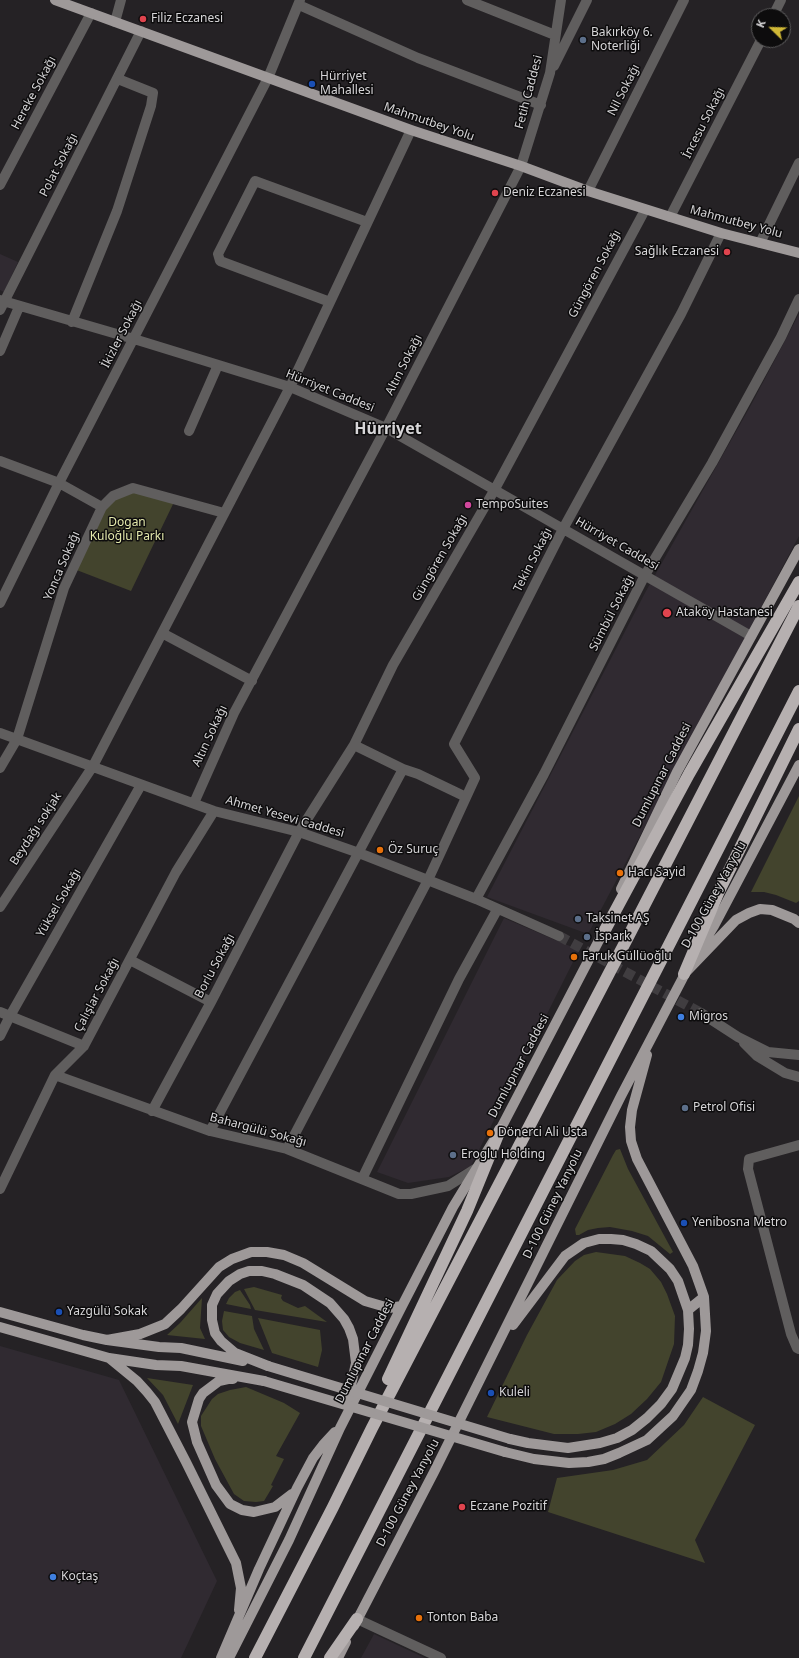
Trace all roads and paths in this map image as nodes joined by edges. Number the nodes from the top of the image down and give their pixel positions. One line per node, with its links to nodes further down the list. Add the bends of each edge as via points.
1 (56, 0): 8 (main road, Mahmutbey Yolu)
2 (121, 0): 9 (street)
3 (467, 0): 11 (street)
4 (562, 0): 11 (street, Fetih Caddesi)
5 (587, 0): 13 (street)
6 (684, 0): 21 (street, Nil Sokağı)
7 (299, 3): 14 (street, İkizler Sokağı); 16 (street, via 418,58)
8 (91, 13): 9 (main road, Mahmutbey Yolu); 20 (street, Hereke Sokağı)
9 (115, 22): 10 (main road, Mahmutbey Yolu)
10 (141, 31): 14 (main road, Mahmutbey Yolu); 15 (street, Polat Sokağı)
11 (555, 35): 13 (street, Fetih Caddesi)
12 (757, 48): 23 (street, İncesu Sokağı)
13 (550, 73): 16 (street, Fetih Caddesi)
14 (268, 78): 17 (main road, Mahmutbey Yolu); 33 (street, İkizler Sokağı)
15 (118, 79): 30 (street, Polat Sokağı); 32 (street, via 153,93 151,106 117,211)
16 (541, 105): 19 (street, Fetih Caddesi)
17 (411, 130): 19 (main road, Mahmutbey Yolu); 24 (street, Beydağı sokjak)
18 (799, 163): 26 (street)
19 (521, 166): 21 (main road, Mahmutbey Yolu); 37 (street, Altın Sokağı)
20 (0, 185)
21 (588, 191): 22 (main road, Mahmutbey Yolu)
22 (645, 210): 23 (main road, Mahmutbey Yolu); 41 (street, Güngören Sokağı)
23 (670, 217): 25 (main road, Mahmutbey Yolu)
24 (368, 222): 29 (street, Beydağı sokjak); 29 (street, via 255,181 218,254 220,261)
25 (721, 233): 26 (main road, Mahmutbey Yolu); 44 (street, Tekin Sokağı, via 681,314)
26 (760, 243): 27 (main road, Mahmutbey Yolu)
27 (799, 252)
28 (799, 299): 46 (street, Sümbül Sokağı, via 712,463)
29 (330, 302): 36 (street, Beydağı sokjak)
30 (1, 304): 31 (street, Hürriyet Caddesi)
31 (19, 307): 32 (street, Hürriyet Caddesi); 34 (street)
32 (72, 322): 33 (street, Hürriyet Caddesi)
33 (134, 339): 35 (street, Hürriyet Caddesi); 40 (street, İkizler Sokağı)
34 (0, 350)
35 (218, 365): 36 (street, Hürriyet Caddesi); 38 (street)
36 (290, 387): 37 (street, Hürriyet Caddesi); 43 (street, Beydağı sokjak)
37 (386, 428): 41 (street, Hürriyet Caddesi); 52 (street, Altın Sokağı)
38 (189, 431)
39 (0, 461): 40 (street)
40 (60, 483): 42 (street); 48 (street, İkizler Sokağı)
41 (495, 489): 44 (street, Hürriyet Caddesi); 57 (street, Güngören Sokağı, via 393,665)
42 (102, 507): 43 (street, Yonca Sokağı, via 113,496 133,488); 56 (street, Yonca Sokağı, via 64,588)
43 (224, 513): 50 (street, Beydağı sokjak)
44 (563, 529): 46 (street, Hürriyet Caddesi); 63 (street, Tekin Sokağı, via 454,744 475,778)
45 (799, 549): 51 (main road, Dumlupınar Caddesi)
46 (646, 575): 51 (street, Hürriyet Caddesi); 69 (street, Sümbül Sokağı, via 544,774)
47 (799, 582): 73 (highway)
48 (0, 603)
49 (799, 606): 107 (highway)
50 (162, 633): 52 (street); 59 (street, Beydağı sokjak)
51 (751, 636): 73 (main road, Dumlupınar Caddesi, via 677,772 636,855)
52 (252, 681): 64 (street, Altın Sokağı, via 231,720)
53 (799, 691): 114 (highway)
54 (799, 728): 76 (highway, via 719,891)
55 (0, 733): 56 (street, Ahmet Yesevi Caddesi)
56 (17, 739): 59 (street, Ahmet Yesevi Caddesi); 60 (street, Yonca Sokağı)
57 (354, 745): 61 (street); 66 (street, Güngören Sokağı)
58 (799, 765): 76 (main road, D-100 Güney Yanyolu, via 714,926)
59 (93, 766): 62 (street, Ahmet Yesevi Caddesi); 70 (street, Beydağı sokjak)
60 (0, 768)
61 (403, 769): 63 (street); 67 (street)
62 (141, 785): 64 (street, Ahmet Yesevi Caddesi); 79 (street, Yüksel Sokağı)
63 (466, 797): 68 (street, Tekin Sokağı)
64 (194, 803): 65 (street, Ahmet Yesevi Caddesi)
65 (214, 811): 66 (street, Ahmet Yesevi Caddesi); 75 (street, Çalışlar Sokağı, via 176,872)
66 (299, 832): 67 (street, Ahmet Yesevi Caddesi); 77 (street, Borlu Sokağı)
67 (359, 853): 68 (street, Ahmet Yesevi Caddesi); 89 (street)
68 (428, 880): 69 (street, Ahmet Yesevi Caddesi); 91 (street, Tekin Sokağı)
69 (476, 899): 71 (street, Ahmet Yesevi Caddesi)
70 (0, 907)
71 (497, 910): 74 (street, Ahmet Yesevi Caddesi); 93 (street, via 459,979)
72 (799, 923): 76 (main road, via 772,910 760,909 749,912 736,920)
73 (605, 930): 88 (main road, Dumlupınar Caddesi)
74 (559, 936)
75 (130, 960): 77 (street); 83 (street, Çalışlar Sokağı)
76 (684, 974): 80 (main road, D-100 Güney Yanyolu)
77 (211, 1002): 87 (street, Borlu Sokağı)
78 (701, 1013): 82 (street)
79 (5, 1014): 81 (street, Yüksel Sokağı); 83 (street)
80 (653, 1034): 95 (main road, via 632,1110 631,1141 637,1159 692,1266); 101 (main road, D-100 Güney Yanyolu)
81 (0, 1036)
82 (738, 1037): 84 (street, via 768,1052); 86 (street, via 757,1056 785,1073)
83 (84, 1046): 85 (street, Çalışlar Sokağı)
84 (799, 1055)
85 (55, 1074): 87 (street, Bahargülü Sokağı); 94 (street, Çalışlar Sokağı)
86 (799, 1076)
87 (152, 1111): 89 (street, Bahargülü Sokağı)
88 (500, 1130): 92 (main road, Dumlupınar Caddesi); 107 (highway, via 467,1210 387,1383)
89 (210, 1131): 91 (street, Bahargülü Sokağı)
90 (799, 1145): 102 (street, via 749,1159 748,1169 791,1334)
91 (287, 1149): 93 (street, Bahargülü Sokağı)
92 (475, 1169): 93 (street, Bahargülü Sokağı, via 448,1186 411,1194 399,1194); 96 (main road, Dumlupınar Caddesi)
93 (362, 1179)
94 (0, 1189)
95 (704, 1297): 97 (main road); 105 (main road, bridge, via 706,1331 703,1353 691,1390 673,1416 647,1440 604,1459 569,1463 505,1452)
96 (402, 1306): 100 (main road, via 389,1308 365,1301 303,1263 284,1255 250,1252 219,1267 165,1324 140,1334); 106 (main road, Dumlupınar Caddesi)
97 (688, 1310): 101 (main road, via 678,1281 670,1269 651,1251 623,1240 592,1241 584,1243 565,1256); 104 (main road, bridge, via 688,1345 672,1389 661,1404 632,1430 617,1438 568,1448 510,1439)
98 (0, 1312): 100 (main road)
99 (0, 1327): 103 (main road)
100 (107, 1340): 104 (main road, via 181,1348)
101 (496, 1349): 109 (main road, D-100 Güney Yanyolu)
102 (799, 1349)
103 (109, 1358): 105 (main road, via 181,1366); 110 (main road, via 137,1381 155,1402 230,1549 240,1576)
104 (268, 1366): 106 (main road, via 235,1353 221,1341 212,1320 212,1306 217,1294 228,1281 249,1271 274,1274 303,1285 330,1304 347,1324 353,1339 356,1363)
105 (264, 1382): 108 (main road, via 228,1379 208,1388 199,1399 192,1422 197,1442 223,1496 230,1504 242,1510 254,1512 275,1507 283,1503)
106 (340, 1428): 108 (main road, via 322,1445); 112 (main road, Dumlupınar Caddesi, via 289,1540)
107 (372, 1428): 113 (highway)
108 (297, 1488): 110 (main road)
109 (357, 1619): 115 (highway); 116 (main road, D-100 Güney Yanyolu); 117 (street)
110 (237, 1622): 111 (main road)
111 (221, 1658)
112 (228, 1658)
113 (255, 1658)
114 (304, 1658)
115 (330, 1658)
116 (338, 1658)
117 (440, 1658)

